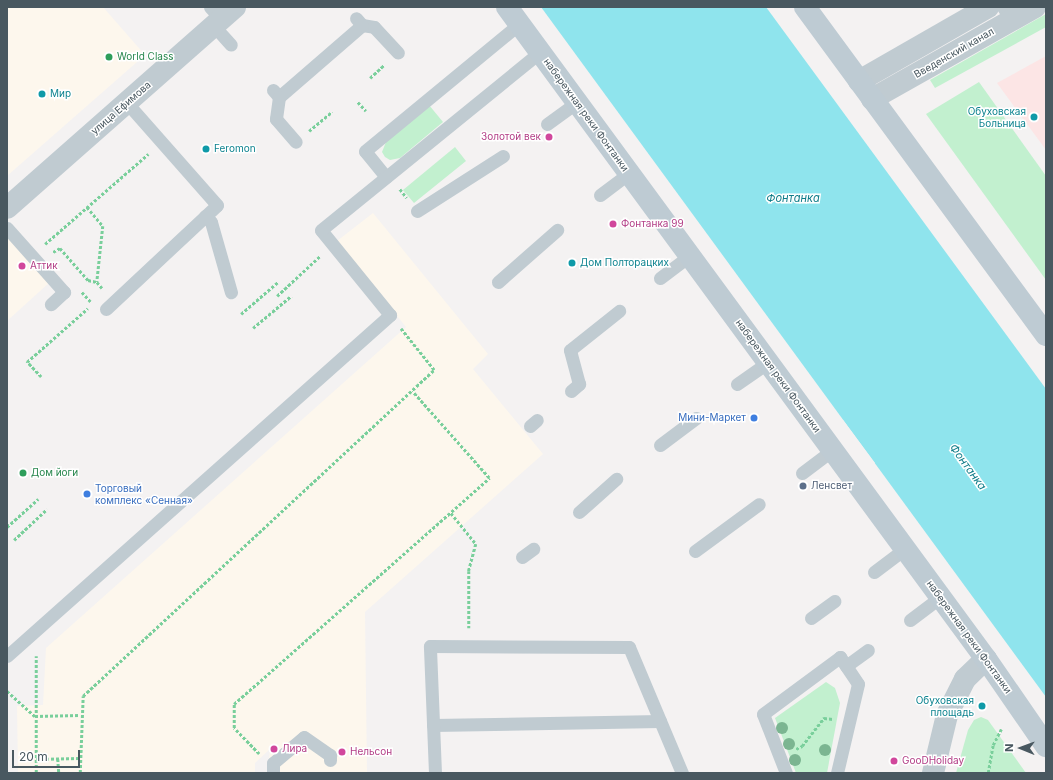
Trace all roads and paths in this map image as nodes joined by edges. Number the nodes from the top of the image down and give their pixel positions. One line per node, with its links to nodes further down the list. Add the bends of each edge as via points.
1 (805, 7): 10 (main road)
2 (988, 7): 10 (street)
3 (1035, 7): 4 (street, Введенский канал)
4 (1007, 14): 11 (street, Введенский канал)
5 (220, 15): 7 (lane); 14 (street, улица Ефимова)
6 (513, 16): 8 (main road, набережная реки Фонтанки); 22 (lane, via 365,151)
7 (231, 46)
8 (540, 52): 13 (main road, набережная реки Фонтанки); 22 (lane)
9 (398, 53): 19 (lane, via 374,27 359,22 276,94 276,119)
10 (859, 81): 11 (main road)
11 (872, 99): 48 (main road)
12 (358, 102): 15 (path)
13 (577, 102): 17 (lane); 21 (main road, набережная реки Фонтанки)
14 (127, 103): 18 (lane); 25 (street, улица Ефимова)
15 (366, 111)
16 (332, 112): 19 (path)
17 (548, 124)
18 (162, 142): 24 (path); 27 (lane, via 217,205)
19 (296, 142)
20 (503, 156): 26 (lane)
21 (629, 173): 23 (lane); 32 (main road, набережная реки Фонтанки)
22 (386, 176): 46 (lane, via 321,230)
23 (600, 195)
24 (87, 207): 30 (path); 35 (path, via 103,226)
25 (7, 208)
26 (417, 211)
27 (205, 216): 39 (lane, via 212,222); 43 (lane)
28 (7, 228): 30 (lane)
29 (557, 230): 37 (lane)
30 (32, 256): 42 (lane, via 64,292)
31 (52, 256): 35 (path, via 53,252 60,248 88,280)
32 (689, 256): 34 (lane); 49 (main road, набережная реки Фонтанки)
33 (308, 267): 40 (path)
34 (660, 278)
35 (97, 282): 43 (path)
36 (278, 282): 45 (path)
37 (498, 282)
38 (80, 289): 50 (path, via 92,303 27,362)
39 (231, 292)
40 (277, 296)
41 (291, 296): 47 (path)
42 (51, 304)
43 (110, 305)
44 (619, 311): 53 (lane, via 570,350 579,384)
45 (241, 314)
46 (390, 315): 52 (path, via 434,370); 75 (lane)
47 (253, 328)
48 (1046, 335)
49 (768, 362): 51 (lane); 56 (main road, набережная реки Фонтанки)
50 (41, 377)
51 (737, 384)
52 (412, 391): 62 (path, via 489,478); 82 (path, via 83,696)
53 (570, 391)
54 (696, 418): 55 (lane)
55 (660, 445)
56 (833, 450): 57 (lane); 67 (main road, набережная реки Фонтанки)
57 (802, 473)
58 (616, 479): 63 (lane)
59 (38, 499): 64 (path)
60 (759, 504): 68 (lane)
61 (47, 510): 65 (path)
62 (451, 512): 76 (path, via 476,544 470,571); 94 (path, via 234,704 234,728)
63 (579, 512)
64 (7, 527)
65 (14, 540)
66 (533, 549): 69 (lane)
67 (905, 549): 70 (lane); 71 (main road, набережная реки Фонтанки)
68 (695, 551)
69 (522, 557)
70 (874, 572)
71 (941, 597): 74 (lane); 79 (main road, набережная реки Фонтанки)
72 (834, 601): 73 (lane)
73 (810, 618)
74 (910, 620)
75 (36, 632): 78 (lane); 83 (path)
76 (469, 646): 84 (lane, via 629,647); 86 (lane, via 430,646)
77 (868, 650): 80 (lane)
78 (7, 656)
79 (986, 659): 88 (main road, набережная реки Фонтанки); 102 (street, via 965,679 947,715)
80 (846, 666): 85 (lane, via 858,684); 89 (lane, via 840,657 763,714)
81 (7, 691): 83 (path)
82 (80, 715): 83 (path); 90 (path)
83 (35, 716): 91 (path)
84 (660, 721): 86 (lane); 99 (lane)
85 (849, 721): 89 (path, via 824,718 802,746); 101 (lane)
86 (433, 725): 98 (lane)
87 (1001, 729): 103 (path, via 993,745)
88 (1046, 746)
89 (780, 757): 100 (lane)
90 (80, 758): 92 (path); 97 (path)
91 (36, 759): 92 (path); 95 (path)
92 (58, 759): 96 (path)
93 (330, 760): 94 (lane, via 330,755 304,737)
94 (273, 768)
95 (36, 773)
96 (59, 773)
97 (80, 773)
98 (435, 773)
99 (682, 773)
100 (786, 773)
101 (837, 773)
102 (933, 773)
103 (988, 773)

